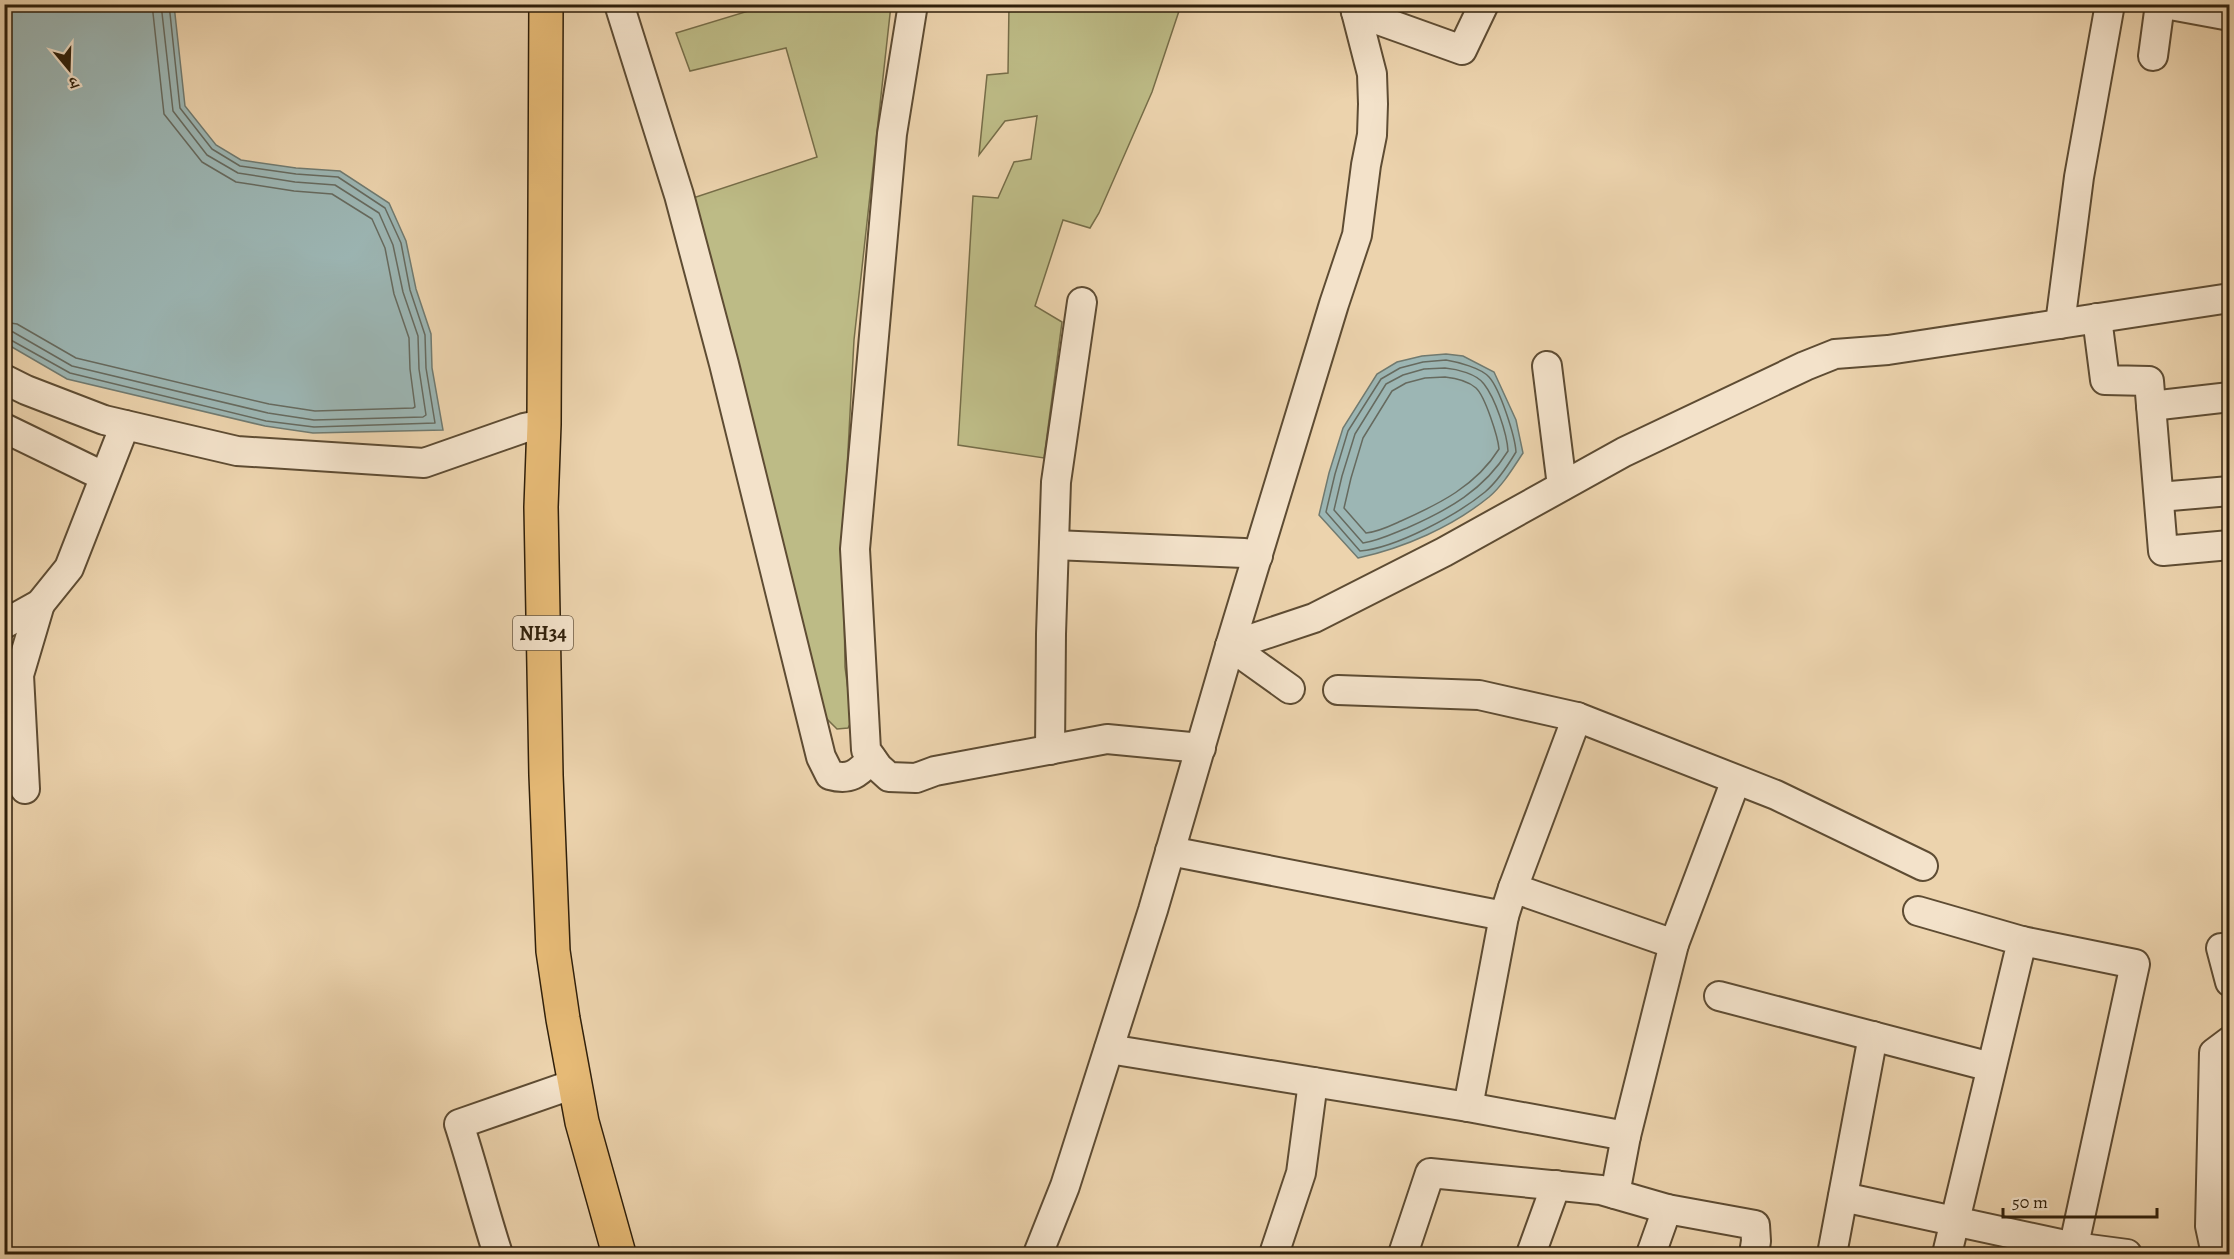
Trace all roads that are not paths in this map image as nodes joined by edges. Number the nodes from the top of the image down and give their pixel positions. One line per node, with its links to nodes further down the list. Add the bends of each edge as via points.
1 (524, 4): 21 (highway, NH34, via 526,252)
2 (546, 4): 21 (highway, NH34)
3 (619, 4): 38 (street, via 679,195 821,757 830,775 843,778 858,773)
4 (913, 4): 38 (street, via 892,134 855,549 866,750)
5 (1484, 4): 9 (street, via 1462,50)
6 (2110, 4): 15 (street, via 2079,177)
7 (2160, 4): 11 (street)
8 (2165, 4): 10 (street)
9 (1355, 8): 29 (street, via 1372,74 1374,104 1357,235)
10 (2229, 16)
11 (2153, 56)
12 (2229, 298): 14 (street)
13 (1083, 302): 27 (street, via 1056,482)
14 (2097, 318): 15 (street); 19 (street, via 2105,380 2149,381)
15 (2060, 324): 24 (street, via 1888,350 1835,354 1634,447)
16 (1547, 366): 24 (street)
17 (4, 379): 20 (street)
18 (2229, 397): 19 (street)
19 (2151, 406): 26 (street)
20 (125, 425): 21 (street, via 237,450 424,463); 23 (street)
21 (534, 426): 56 (highway, NH34, via 541,507 553,951)
22 (4, 428): 23 (street)
23 (103, 477): 30 (street, via 69,568)
24 (1562, 486): 32 (street, via 1314,618)
25 (2229, 491): 26 (street)
26 (2159, 497): 28 (street, via 2163,551)
27 (1054, 545): 29 (street); 37 (street)
28 (2229, 545)
29 (1258, 556): 32 (street)
30 (40, 604): 31 (street); 40 (street, via 19,675)
31 (4, 624)
32 (1230, 646): 33 (street); 36 (street)
33 (1290, 689)
34 (1338, 690): 35 (street, via 1479,695)
35 (1577, 717): 39 (street); 43 (street)
36 (1201, 748): 37 (street, via 1107,739); 41 (street)
37 (1050, 750): 38 (street, via 916,778 889,777)
38 (872, 759)
39 (1736, 780): 42 (street, via 1776,795); 47 (street)
40 (25, 789)
41 (1170, 851): 45 (street); 53 (street)
42 (1923, 866)
43 (1513, 888): 45 (street); 47 (street)
44 (1918, 911): 46 (street)
45 (1504, 916): 57 (street)
46 (2022, 941): 54 (street); 64 (street, via 2135,964)
47 (1674, 944): 58 (street)
48 (2221, 948): 49 (street)
49 (2229, 982)
50 (1719, 996): 51 (street)
51 (1873, 1036): 54 (street); 61 (street)
52 (2229, 1041): 77 (street, via 2214,1053 2210,1226)
53 (1109, 1049): 55 (street); 68 (street, via 1065,1186)
54 (1991, 1067): 63 (street)
55 (1312, 1082): 57 (street); 69 (street, via 1301,1173)
56 (564, 1087): 65 (street, via 459,1124); 66 (highway, NH34); 67 (highway, NH34, via 582,1122)
57 (1468, 1107): 58 (street)
58 (1626, 1136): 60 (street)
59 (1557, 1185): 60 (street); 70 (street, via 1430,1173); 71 (street)
60 (1615, 1194): 62 (street)
61 (1843, 1197): 63 (street); 74 (street)
62 (1667, 1209): 72 (street); 73 (street, via 1755,1225)
63 (1954, 1221): 64 (street); 75 (street)
64 (2073, 1251): 76 (street)
65 (498, 1254)
66 (595, 1254)
67 (619, 1254)
68 (1038, 1254)
69 (1275, 1254)
70 (1403, 1254)
71 (1531, 1254)
72 (1651, 1254)
73 (1754, 1254)
74 (1832, 1254)
75 (1947, 1254)
76 (2127, 1254)
77 (2216, 1254)

